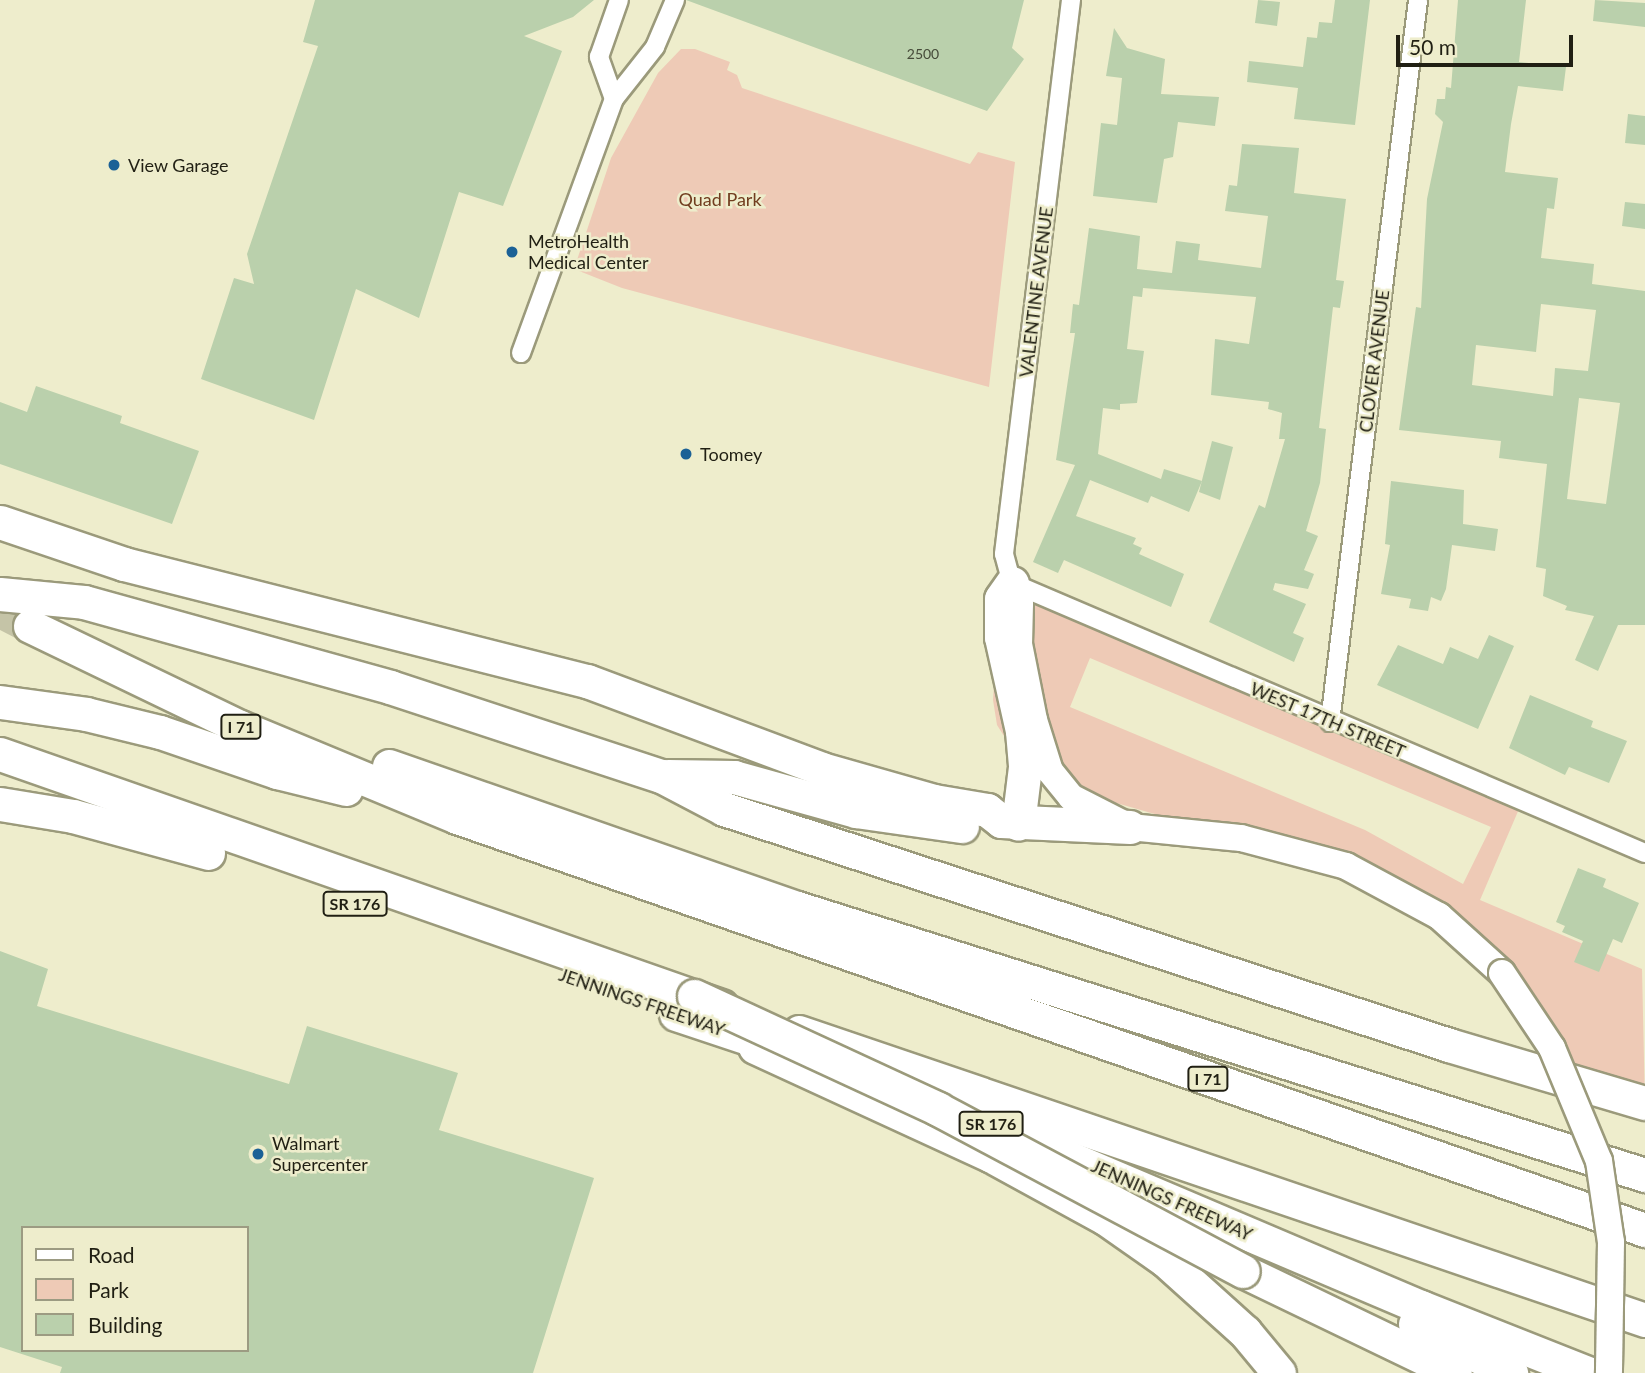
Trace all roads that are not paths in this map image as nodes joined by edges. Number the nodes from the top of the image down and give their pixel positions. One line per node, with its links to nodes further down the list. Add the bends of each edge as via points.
1 (619, 0): 5 (street, via 599,57)
2 (675, 0): 5 (street, via 655,47)
3 (1072, 0): 8 (street, VALENTINE AVENUE, via 1004,554)
4 (1418, 0): 13 (street, CLOVER AVENUE)
5 (614, 99): 6 (street)
6 (521, 353)
7 (0, 522): 18 (highway, via 124,564 587,681 822,769 934,801 987,810)
8 (1012, 583): 13 (street, WEST 17TH STREET); 18 (highway, via 1001,599 1001,637 1022,731 1025,767); 19 (street, via 1020,604 1019,644 1034,720 1050,771 1071,797)
9 (0, 594): 15 (highway, via 84,602 390,687)
10 (30, 626): 11 (highway, I 71)
11 (164, 692): 17 (highway, I 71); 23 (highway, via 206,695 350,753 797,908)
12 (0, 702): 17 (highway, via 86,714 160,732 277,772)
13 (1330, 722): 20 (street, WEST 17TH STREET)
14 (0, 754): 21 (highway)
15 (661, 776): 18 (highway, via 734,777 817,802 905,819 980,828); 22 (highway, via 724,809 1449,1045)
16 (0, 804): 21 (highway, JENNINGS FREEWAY / SR 176, via 73,816 180,843)
17 (457, 817): 24 (highway, I 71)
18 (1010, 822): 19 (highway)
19 (1130, 827): 33 (street, bridge, via 1241,838 1346,866 1439,916 1502,972 1552,1048 1599,1161 1611,1242)
20 (1645, 853)
21 (699, 1010): 25 (highway, JENNINGS FREEWAY / SR 176, via 1052,1147); 26 (highway, bridge, via 938,1109); 27 (highway, bridge, via 1451,1251); 28 (highway, via 990,1155 1105,1219 1165,1260 1245,1332)
22 (1645, 1103)
23 (1645, 1175)
24 (1645, 1230)
25 (1269, 1244): 31 (highway); 32 (highway, SR 176)
26 (1244, 1270): 29 (highway); 30 (highway)
27 (1645, 1320)
28 (1279, 1373)
29 (1410, 1373)
30 (1455, 1373)
31 (1511, 1373)
32 (1588, 1373)
33 (1609, 1373)

